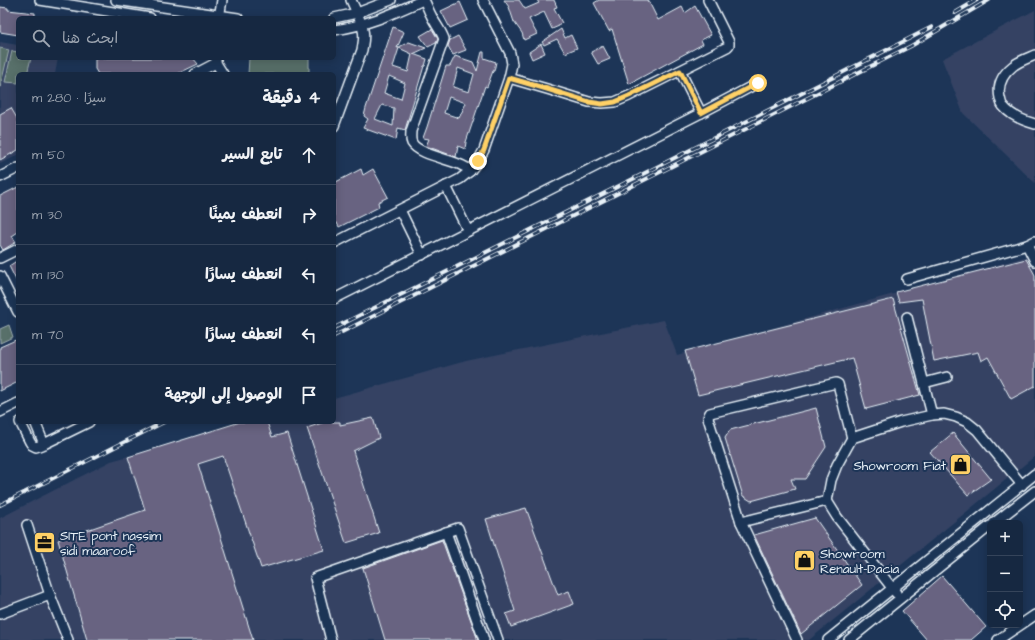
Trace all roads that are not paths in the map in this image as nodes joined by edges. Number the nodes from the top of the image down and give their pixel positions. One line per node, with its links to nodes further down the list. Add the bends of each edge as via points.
1 (40, 0): 10 (street)
2 (116, 0): 11 (street)
3 (222, 0): 12 (street)
4 (351, 0): 9 (street)
5 (391, 0): 9 (street)
6 (424, 0): 14 (street); 27 (street, via 444,39 410,139 419,150 464,166)
7 (483, 0): 21 (street, via 510,53 512,64)
8 (708, 0): 18 (street, via 729,45)
9 (357, 13): 13 (street); 14 (street)
10 (138, 16)
11 (213, 16)
12 (219, 16)
13 (336, 18)
14 (362, 25): 15 (street); 24 (street, via 362,50)
15 (336, 30)
16 (1035, 55): 25 (street, via 1013,65 1004,75 999,92 1002,105 1023,121)
17 (216, 60): 19 (street); 20 (street)
18 (680, 71): 21 (street, via 615,102 602,104); 23 (street)
19 (198, 72)
20 (222, 72)
21 (509, 78): 27 (street, via 484,150)
22 (758, 83): 23 (street)
23 (701, 113): 31 (street)
24 (336, 121)
25 (1035, 124)
26 (16, 169): 28 (street)
27 (470, 171): 29 (street)
28 (0, 177)
29 (446, 186): 30 (street); 31 (street)
30 (400, 210): 32 (street); 35 (street)
31 (468, 231): 35 (street)
32 (336, 242)
33 (1031, 243): 37 (street); 39 (street)
34 (16, 250): 36 (street)
35 (422, 255): 40 (street)
36 (0, 258)
37 (1035, 261)
38 (0, 276): 41 (street)
39 (907, 279)
40 (336, 298)
41 (16, 308)
42 (907, 317): 44 (street)
43 (947, 377): 44 (street)
44 (924, 383): 47 (street)
45 (15, 405): 46 (street)
46 (0, 412)
47 (932, 415): 51 (street); 54 (street, via 944,414 967,422 977,430)
48 (21, 424): 52 (street, via 32,445 36,447)
49 (36, 424): 52 (street)
50 (85, 424): 52 (street)
51 (852, 438): 56 (street, via 831,480); 58 (street, via 837,384 710,413 708,418)
52 (44, 444)
53 (1035, 474): 54 (street)
54 (1022, 485): 62 (street)
55 (1035, 491): 57 (street)
56 (827, 501): 58 (street); 62 (street)
57 (998, 520)
58 (741, 522): 72 (street)
59 (27, 525): 63 (street)
60 (987, 528): 64 (street)
61 (446, 532): 69 (street, via 315,578); 70 (street); 71 (street, via 458,528)
62 (893, 589): 64 (street); 67 (street)
63 (50, 596): 65 (street); 68 (street)
64 (901, 598): 73 (street)
65 (0, 614)
66 (1035, 615): 74 (street)
67 (831, 639)
68 (68, 640)
69 (331, 640)
70 (484, 640)
71 (498, 640)
72 (796, 640)
73 (849, 640)
74 (998, 640)

